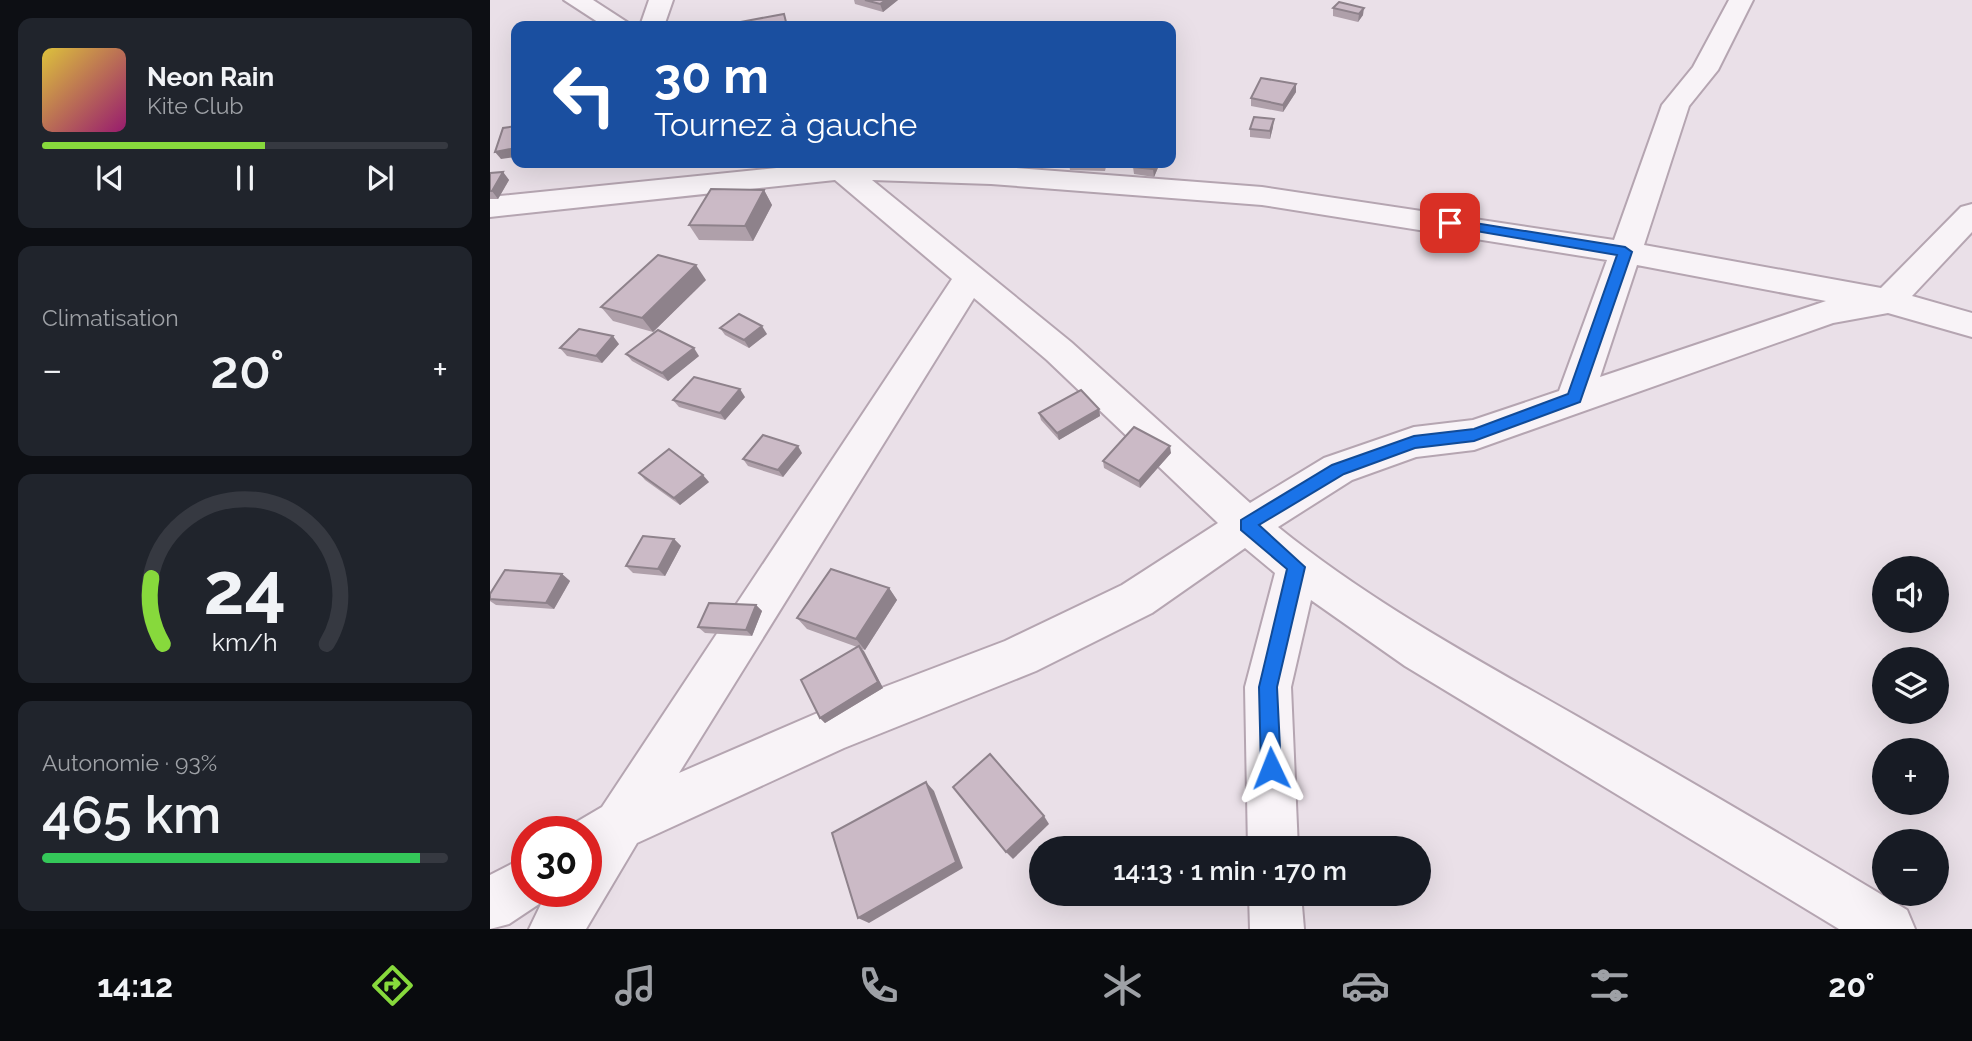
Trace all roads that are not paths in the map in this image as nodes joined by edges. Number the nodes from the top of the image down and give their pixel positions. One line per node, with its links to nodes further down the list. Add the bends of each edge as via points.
1 (576, 0): 4 (street)
2 (661, 0): 5 (street)
3 (1741, 0): 11 (street, via 1705,70 1676,105)
4 (612, 21)
5 (654, 21)
6 (820, 168): 9 (street)
7 (839, 168): 12 (street)
8 (871, 168): 11 (street, via 1262,196)
9 (490, 207)
10 (1972, 214): 13 (street)
11 (1625, 252): 13 (street); 15 (street)
12 (971, 276): 16 (street); 18 (street, via 886,412)
13 (1888, 301): 14 (street); 15 (street, via 1829,312)
14 (1972, 324)
15 (1574, 398): 16 (street, via 1474,435 1414,442 1338,470)
16 (1247, 525): 17 (street); 18 (street, via 1137,599 1031,650 829,731)
17 (1297, 567): 19 (street, via 1268,687); 26 (street, via 1421,651)
18 (603, 835)
19 (1273, 836)
20 (511, 892): 21 (street)
21 (490, 905)
22 (1276, 906): 25 (street)
23 (569, 907): 24 (street)
24 (556, 929)
25 (1277, 929)
26 (1888, 929)

